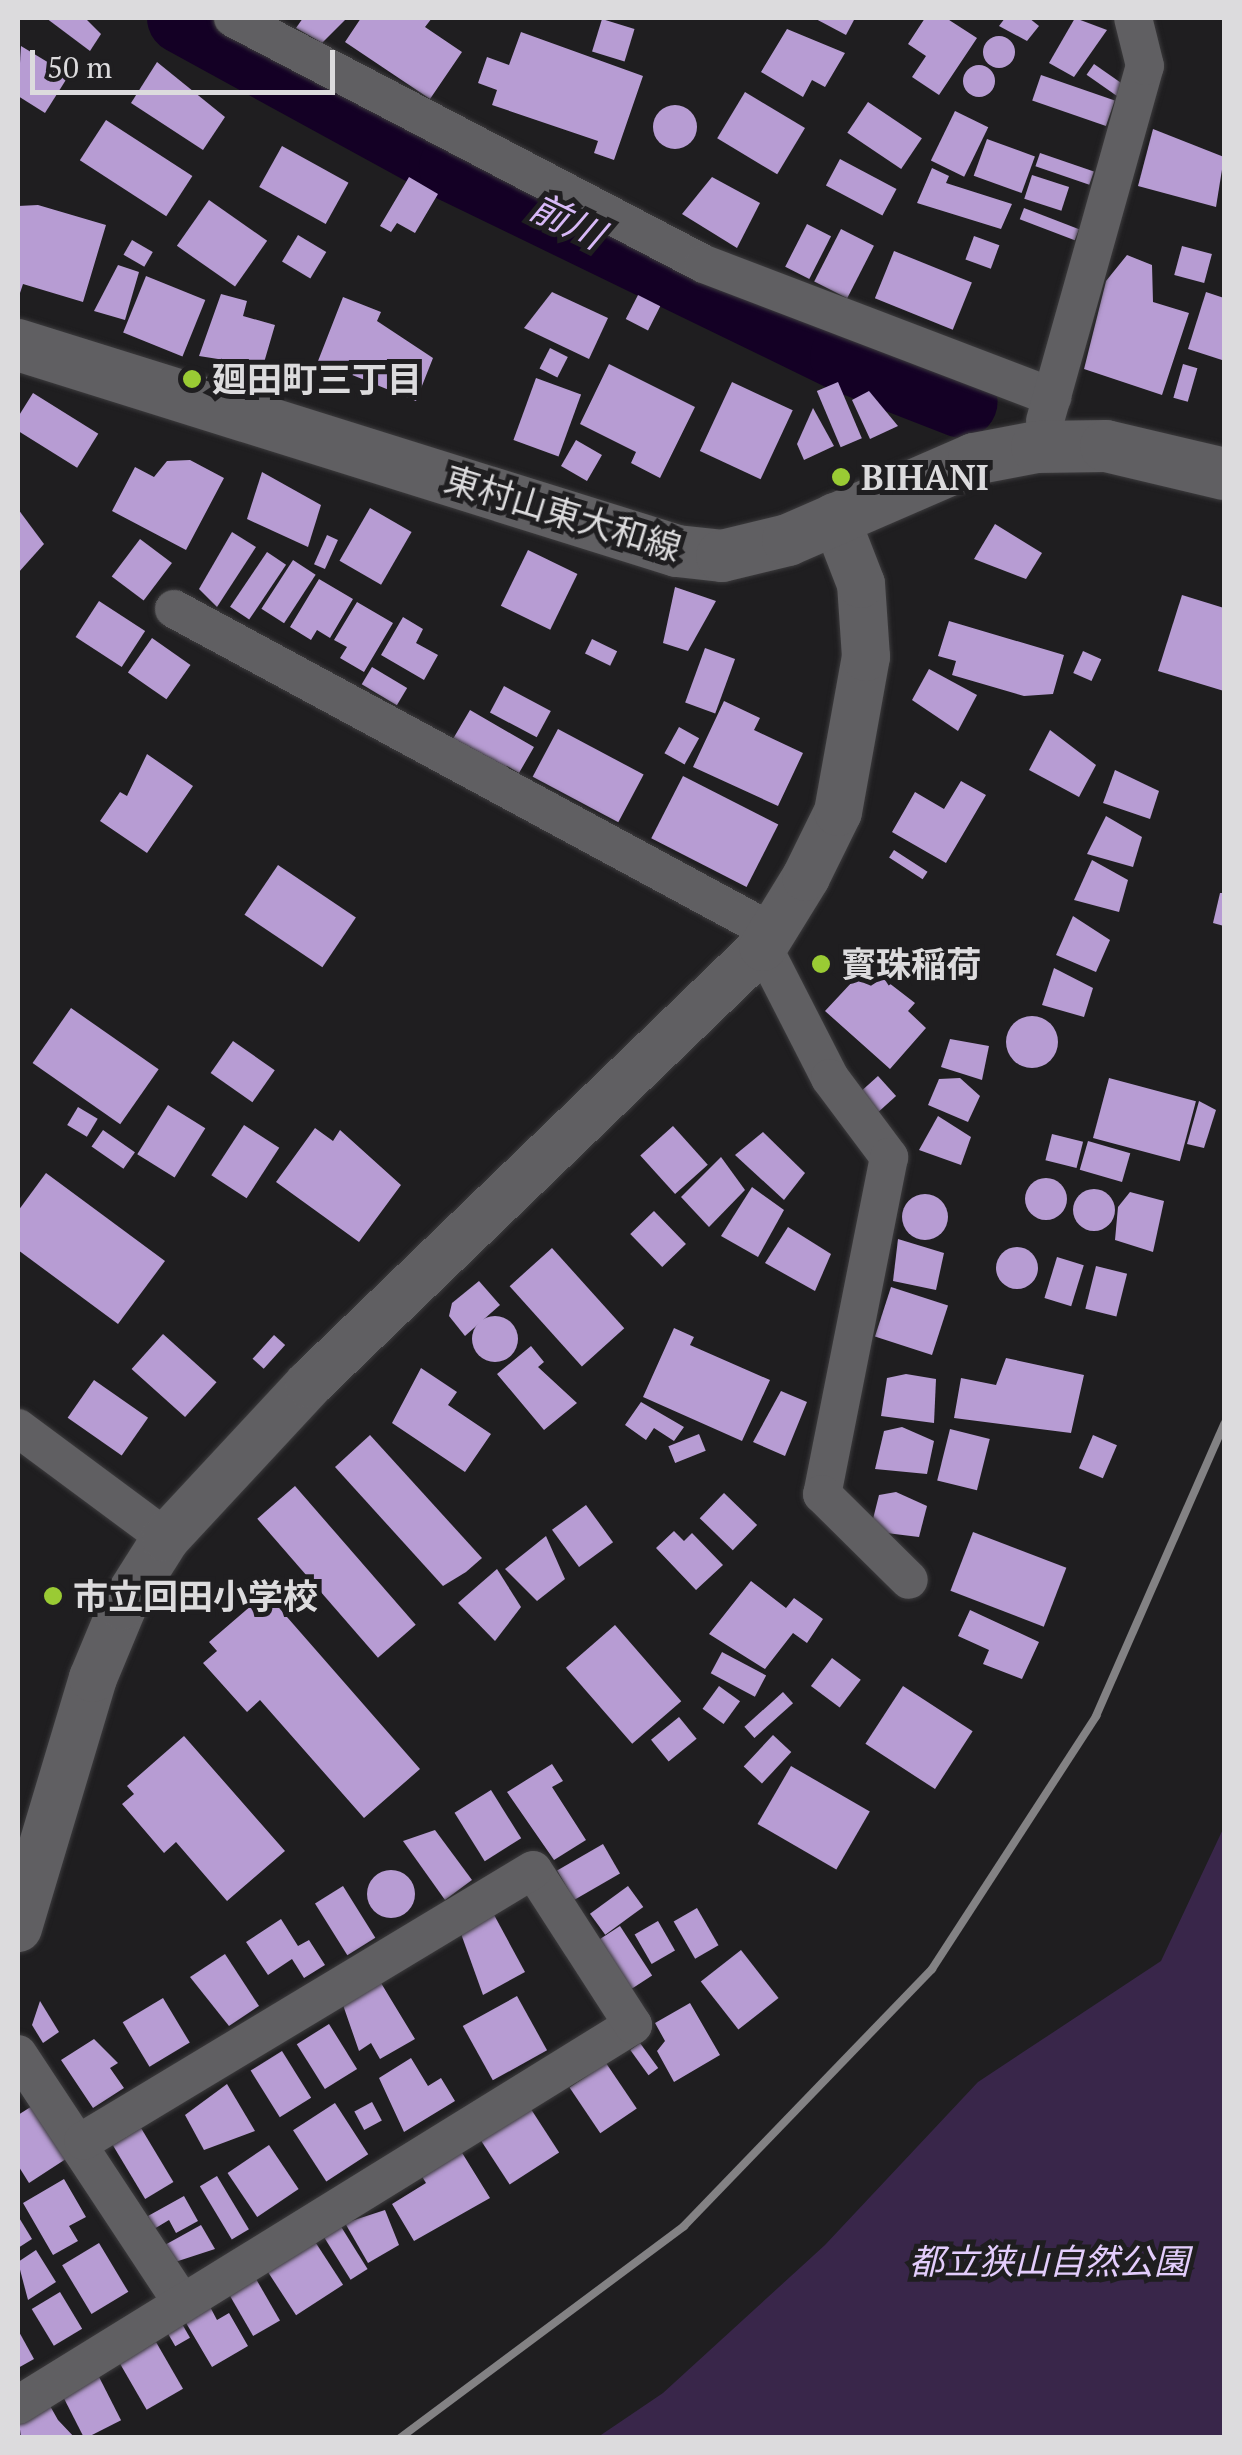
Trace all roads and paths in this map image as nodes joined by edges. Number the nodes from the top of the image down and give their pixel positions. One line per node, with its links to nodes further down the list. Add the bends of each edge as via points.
1 (233, 18): 4 (street, via 704,264)
2 (1133, 18): 4 (street, via 1145,66)
3 (18, 344): 7 (main road, 東村山東大和線, via 676,551 722,556)
4 (1052, 397): 5 (street)
5 (1037, 447): 6 (main road, 東村山東大和線, via 1106,446); 7 (main road, 東村山東大和線, via 974,460)
6 (1224, 474)
7 (835, 517): 9 (street, via 860,584 866,657 856,746 838,812)
8 (174, 609): 9 (street)
9 (768, 940): 11 (street, via 310,1384); 12 (street, via 830,1078 889,1157 822,1494)
10 (18, 1428): 11 (street)
11 (166, 1538): 13 (street, via 122,1606 93,1678)
12 (909, 1580)
13 (18, 1928)
14 (18, 2054): 15 (street)
15 (83, 2141): 16 (street); 16 (street, via 533,1870 633,2025)
16 (182, 2303): 17 (street)
17 (18, 2405)

